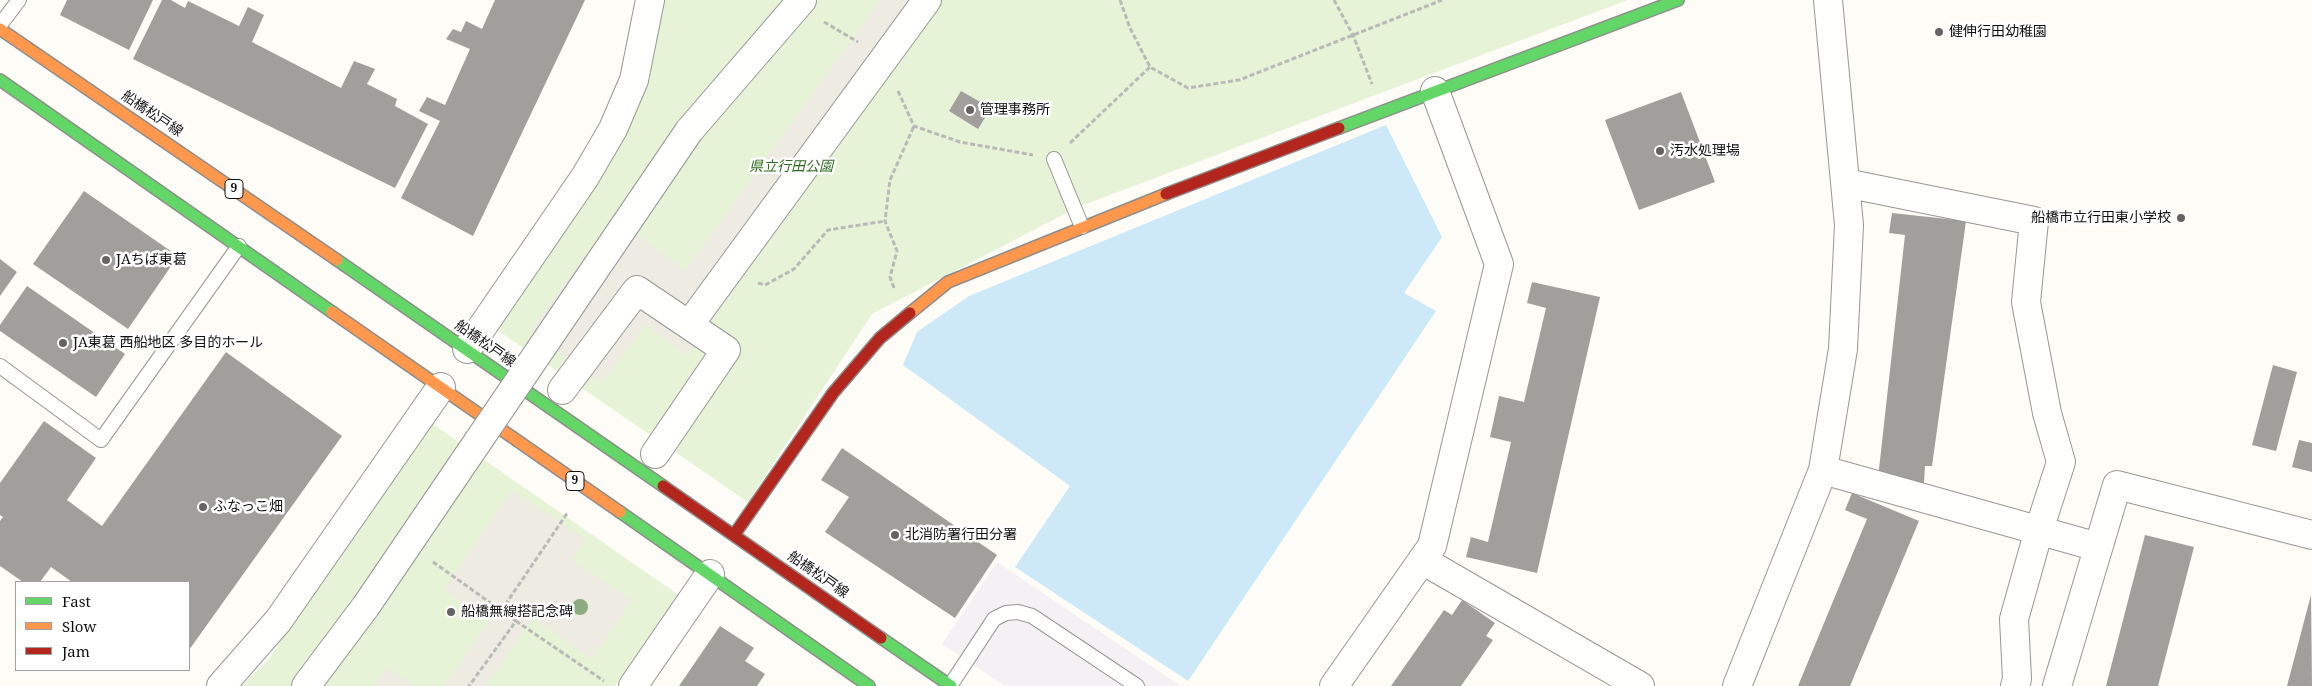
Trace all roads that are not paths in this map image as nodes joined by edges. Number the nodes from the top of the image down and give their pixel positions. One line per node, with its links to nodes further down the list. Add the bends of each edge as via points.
1 (19, 0): 7 (lane)
2 (650, 0): 15 (street, via 634,80 613,129 585,177)
3 (927, 0): 14 (street)
4 (1678, 0): 9 (main road)
5 (1828, 0): 11 (street)
6 (800, 3): 28 (street, bridge, via 689,131 366,606)
7 (0, 27): 15 (main road, 船橋松戸線 / 9)
8 (0, 80): 13 (main road, 9)
9 (1435, 90): 12 (main road); 25 (street, via 1499,264 1432,546)
10 (1054, 159): 12 (lane)
11 (1845, 183): 20 (street, via 1849,225 1843,349); 21 (street, via 2034,221 2026,302 2046,413 2061,462)
12 (1082, 226): 22 (main road, via 948,282 880,338 833,392)
13 (239, 246): 16 (lane, via 101,440); 17 (main road, 9)
14 (689, 324): 18 (street, via 637,290); 19 (street, via 726,350)
15 (468, 350): 22 (main road, 船橋松戸線 / 9)
16 (0, 366)
17 (441, 387): 26 (main road, 9); 27 (street, via 278,621)
18 (562, 390)
19 (655, 454)
20 (1822, 470): 21 (street); 35 (street)
21 (2038, 530): 24 (street); 36 (street, via 2014,619)
22 (734, 535): 31 (main road, 船橋松戸線 / 9)
23 (2312, 535): 24 (street, via 2117,485)
24 (2098, 547): 37 (street)
25 (1422, 560): 33 (street); 34 (street)
26 (710, 574): 29 (street); 30 (main road, 9)
27 (221, 686)
28 (306, 686)
29 (633, 686)
30 (869, 686)
31 (950, 686): 32 (lane, via 994,619 1018,612 1032,616)
32 (1137, 686)
33 (1334, 686)
34 (1640, 686)
35 (1738, 686)
36 (2015, 686)
37 (2056, 686)

